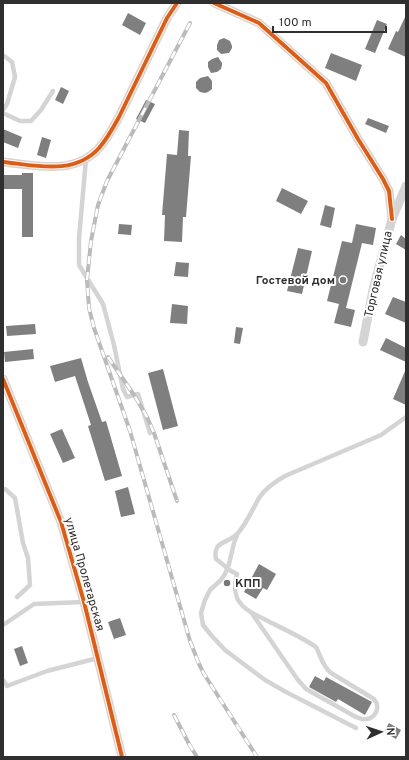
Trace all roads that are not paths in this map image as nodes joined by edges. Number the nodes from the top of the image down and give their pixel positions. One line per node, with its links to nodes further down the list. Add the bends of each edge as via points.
1 (177, 3): 6 (street, via 110,133 98,149)
2 (214, 3): 9 (street, via 259,23 326,83 389,191)
3 (3, 55): 5 (lane, via 12,62 15,77)
4 (53, 91): 5 (lane, via 42,110 31,121 20,121)
5 (3, 112)
6 (86, 159): 7 (street, via 59,167); 13 (lane, via 79,265 103,304 123,389 127,397 138,394)
7 (3, 162)
8 (406, 186): 9 (street, Торговая улица)
9 (392, 219): 10 (street, Торговая улица, via 373,290)
10 (363, 342)
11 (3, 379): 18 (street, улица Пролетарская, via 61,522)
12 (406, 417): 15 (lane, via 381,435 279,479 260,497)
13 (150, 433)
14 (3, 490): 17 (lane, via 15,498 28,558 30,585)
15 (237, 535): 16 (lane); 16 (lane, via 216,547 216,559)
16 (228, 569): 19 (lane, via 237,574 237,598); 23 (lane, via 210,590 201,613 203,625 211,636 225,650 272,684)
17 (17, 597)
18 (84, 602): 20 (lane, via 34,604); 21 (street, улица Пролетарская)
19 (251, 612): 19 (lane, via 316,647 326,669 377,702 375,713 368,719 356,717 306,688)
20 (3, 625)
21 (98, 658): 22 (lane, via 47,671 7,686); 24 (street, улица Пролетарская)
22 (3, 680)
23 (356, 728)
24 (122, 757)

